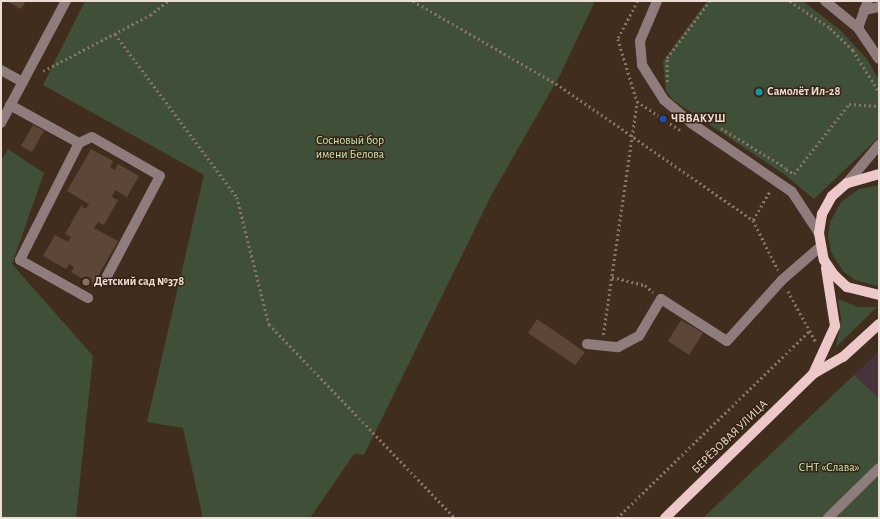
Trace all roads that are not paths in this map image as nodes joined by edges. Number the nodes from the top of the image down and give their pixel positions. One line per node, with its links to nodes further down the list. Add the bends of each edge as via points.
1 (66, 1): 9 (street)
2 (657, 1): 16 (street, via 640,41 642,65 664,100 691,123 778,180 805,206)
3 (825, 1): 6 (street)
4 (866, 6): 5 (street); 6 (street)
5 (879, 7)
6 (858, 28): 7 (street)
7 (879, 58)
8 (1, 70): 9 (street)
9 (22, 82): 10 (street)
10 (10, 105): 11 (street); 12 (street)
11 (1, 123)
12 (79, 143): 19 (street, via 92,137 160,176); 21 (street, via 20,260)
13 (879, 145): 15 (street)
14 (879, 174): 15 (main road)
15 (847, 183): 16 (main road, БЕРЁЗОВАЯ УЛИЦА, via 832,196 822,214)
16 (819, 233): 17 (main road, БЕРЁЗОВАЯ УЛИЦА)
17 (820, 247): 18 (main road, БЕРЁЗОВАЯ УЛИЦА); 23 (street, via 782,280 726,341 661,299 639,336 618,347)
18 (824, 260): 20 (main road, via 848,287); 24 (main road, БЕРЁЗОВАЯ УЛИЦА, via 835,326)
19 (106, 278)
20 (879, 296)
21 (88, 298)
22 (879, 324): 24 (main road, БЕРЁЗОВАЯ УЛИЦА, via 844,357)
23 (587, 344)
24 (813, 374): 26 (main road, БЕРЁЗОВАЯ УЛИЦА)
25 (879, 468): 27 (street)
26 (665, 518)
27 (828, 518)

